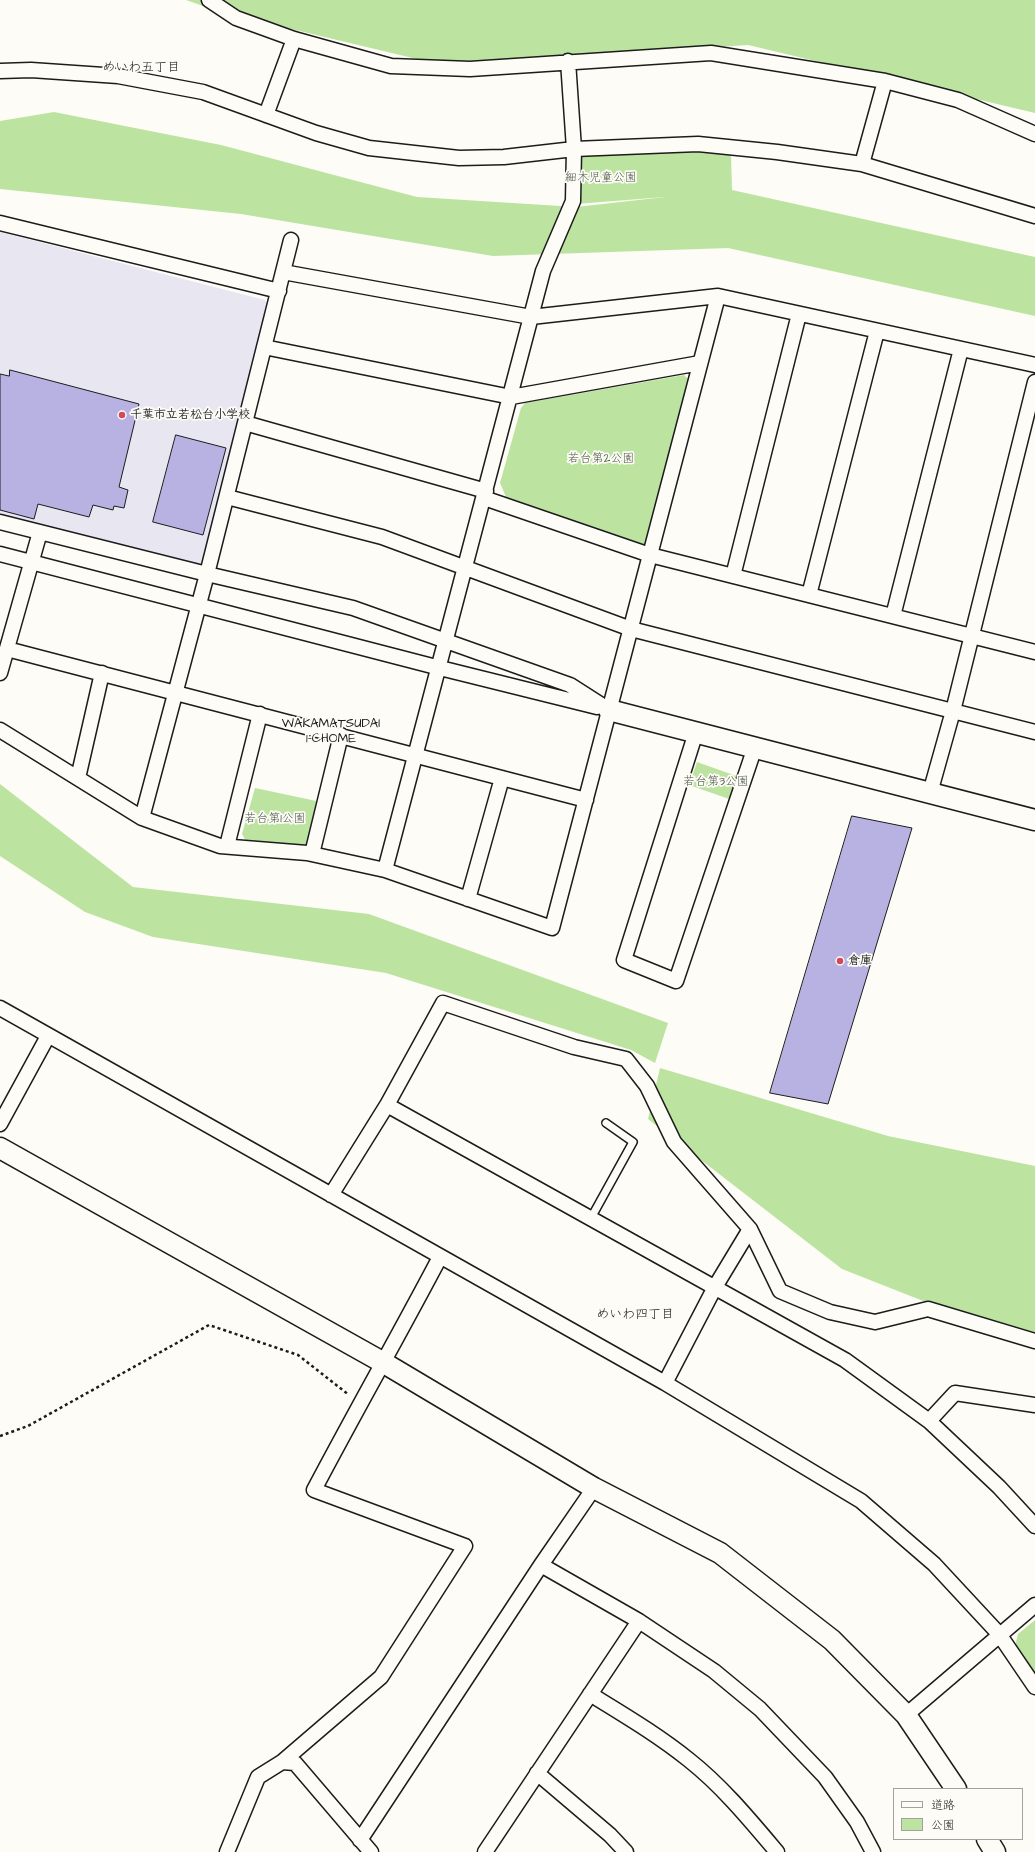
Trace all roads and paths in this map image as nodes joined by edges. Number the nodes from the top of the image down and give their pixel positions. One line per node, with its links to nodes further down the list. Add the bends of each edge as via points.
1 (210, 0): 2 (street, via 236,18)
2 (294, 39): 3 (street, via 391,66 470,69); 6 (street)
3 (568, 61): 5 (street, via 711,53); 8 (street)
4 (0, 71): 6 (street, via 31,70 118,76 203,92)
5 (884, 81): 7 (street, via 958,100); 9 (street)
6 (266, 115): 8 (street, via 316,133 377,149 459,158)
7 (1035, 134)
8 (574, 149): 9 (street, via 698,144); 17 (street, via 573,201 544,270)
9 (862, 164): 10 (street)
10 (1035, 216)
11 (0, 223): 14 (street)
12 (291, 240): 13 (street)
13 (283, 272): 14 (street); 17 (street)
14 (279, 291): 19 (street)
15 (718, 296): 16 (street); 17 (street); 21 (street)
16 (799, 314): 18 (street); 35 (street)
17 (531, 317): 24 (street)
18 (877, 331): 20 (street); 36 (street)
19 (264, 347): 24 (street); 25 (street)
20 (961, 349): 22 (street); 38 (street)
21 (700, 363): 24 (street); 31 (street)
22 (1035, 365)
23 (1035, 382): 40 (street)
24 (511, 397): 26 (street)
25 (245, 423): 26 (street); 27 (street)
26 (485, 494): 31 (street); 33 (street)
27 (227, 497): 33 (street, via 382,537); 34 (street)
28 (0, 522): 29 (street)
29 (40, 532): 32 (street); 34 (street)
30 (0, 554): 32 (street)
31 (650, 555): 35 (street); 39 (street)
32 (31, 562): 37 (street); 42 (street)
33 (466, 569): 39 (street); 41 (street)
34 (207, 574): 37 (street); 41 (street, via 353,608)
35 (733, 576): 36 (street)
36 (809, 595): 38 (street)
37 (199, 606): 44 (street); 47 (street)
38 (893, 616): 40 (street)
39 (631, 629): 48 (street); 49 (street)
40 (972, 636): 43 (street); 49 (street)
41 (447, 641): 44 (street); 48 (street, via 570,685)
42 (7, 649): 45 (street); 46 (street)
43 (1035, 652)
44 (439, 668): 48 (street); 56 (street)
45 (0, 673)
46 (102, 674): 47 (street); 57 (street)
47 (176, 692): 50 (street); 61 (street)
48 (609, 710): 52 (street); 60 (street)
49 (953, 711): 53 (street); 59 (street)
50 (260, 714): 54 (street); 63 (street)
51 (0, 730): 57 (street)
52 (696, 732): 55 (street); 55 (street, via 624,960 676,981)
53 (1035, 732)
54 (341, 735): 56 (street); 64 (street)
55 (755, 748): 59 (street)
56 (416, 754): 58 (street); 65 (street)
57 (78, 778): 61 (street)
58 (502, 778): 60 (street); 66 (street)
59 (930, 793): 62 (street)
60 (586, 800): 66 (street, via 552,928)
61 (142, 818): 63 (street, via 220,846)
62 (1035, 820)
63 (227, 846): 64 (street)
64 (312, 854): 65 (street)
65 (386, 870): 66 (street)
66 (468, 899)
67 (0, 1008): 68 (street)
68 (48, 1036): 71 (street); 73 (street)
69 (387, 1105): 73 (street); 74 (street); 75 (street, via 443,1003 574,1047 626,1059 647,1086 674,1142)
70 (606, 1123): 74 (lane, via 633,1142)
71 (0, 1124)
72 (0, 1148): 79 (street)
73 (331, 1195): 76 (street)
74 (591, 1218): 77 (street)
75 (750, 1229): 77 (street); 78 (street, via 780,1291 830,1312 875,1322 928,1309)
76 (440, 1257): 79 (street); 80 (street)
77 (715, 1287): 80 (street); 83 (street, via 845,1360)
78 (1035, 1341)
79 (384, 1363): 81 (street); 85 (street)
80 (665, 1384): 90 (street, via 861,1501 934,1564)
81 (359, 1404): 84 (path, via 298,1354 209,1325 28,1426); 94 (street, via 314,1490 465,1546 381,1676)
82 (1035, 1405): 83 (street, via 955,1394)
83 (929, 1421): 86 (street, via 999,1487)
84 (0, 1436)
85 (594, 1488): 87 (street); 93 (street, via 720,1553 832,1640)
86 (1035, 1526)
87 (541, 1564): 89 (street); 97 (street)
88 (1035, 1605): 90 (street)
89 (639, 1621): 92 (street); 104 (street, via 714,1671 760,1709 825,1777)
90 (999, 1634): 91 (street); 93 (street)
91 (1035, 1687)
92 (590, 1694): 95 (street); 103 (street, via 650,1731 690,1760 726,1794)
93 (906, 1715): 96 (street)
94 (282, 1762): 97 (street, via 295,1763); 100 (street, via 258,1777)
95 (537, 1774): 99 (street); 102 (street)
96 (955, 1788)
97 (360, 1840): 101 (street)
98 (988, 1840): 105 (street)
99 (486, 1851)
100 (228, 1852)
101 (371, 1852)
102 (626, 1852)
103 (777, 1852)
104 (873, 1852)
105 (995, 1852)

